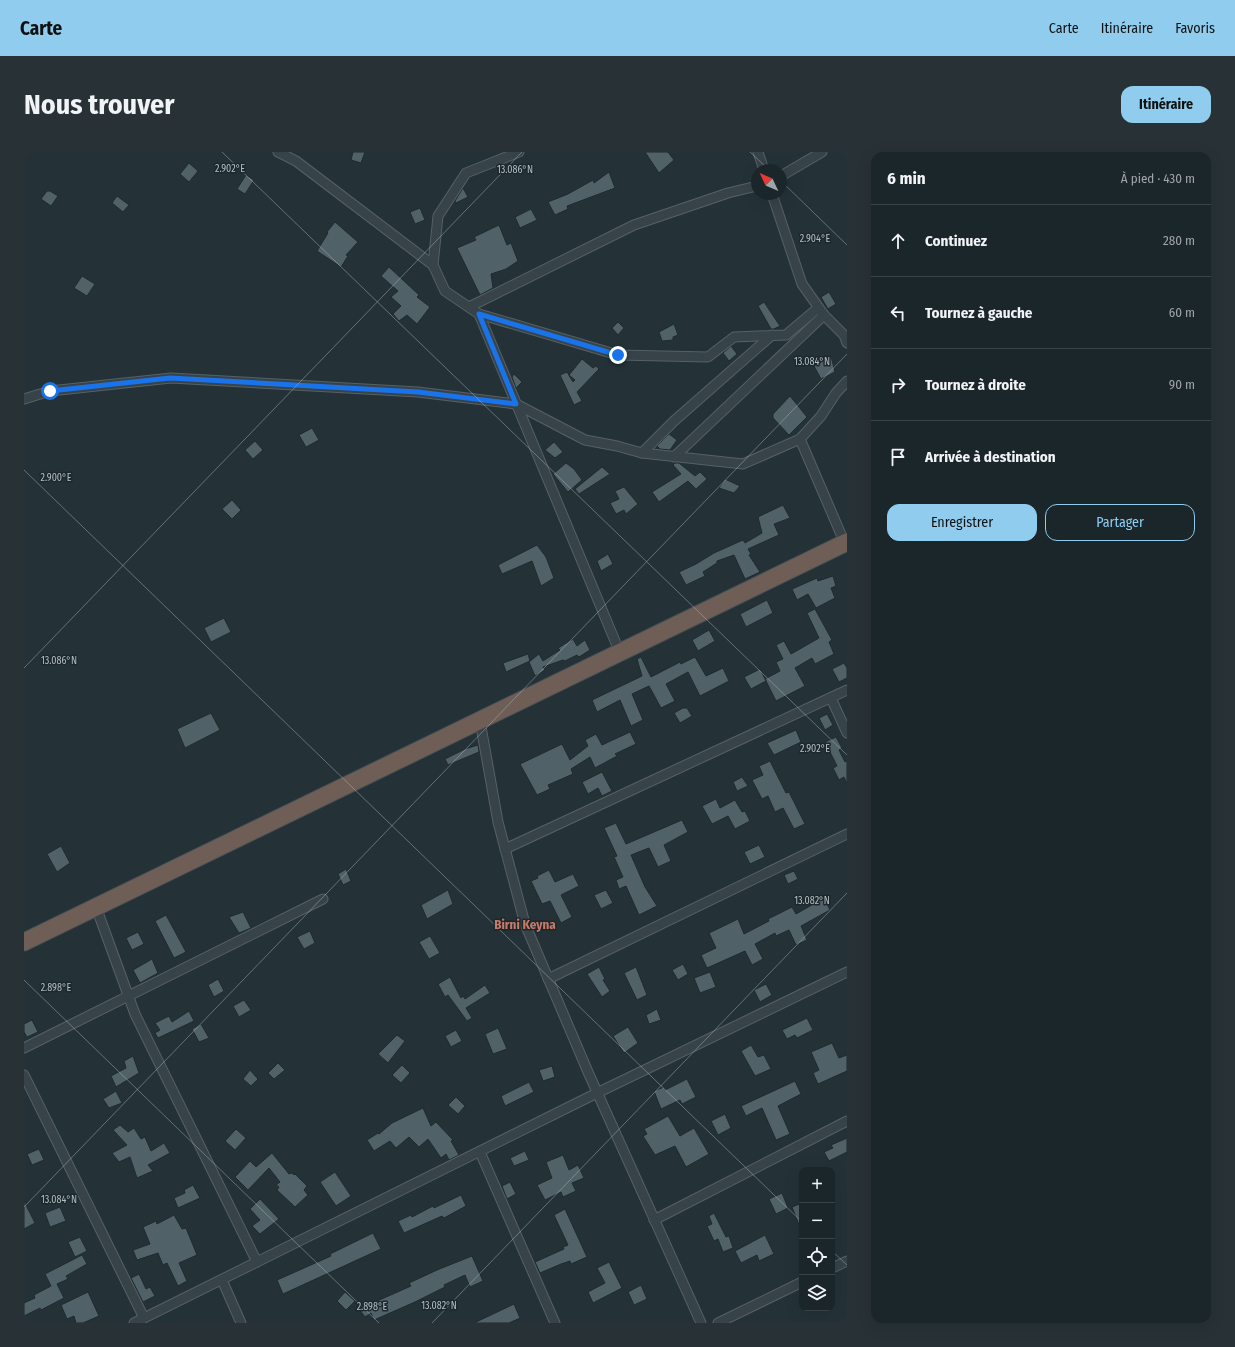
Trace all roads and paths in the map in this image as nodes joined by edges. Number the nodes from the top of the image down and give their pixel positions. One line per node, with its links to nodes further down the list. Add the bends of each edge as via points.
1 (278, 152): 9 (street, via 296,161)
2 (519, 152): 9 (street, via 466,173 438,216)
3 (758, 152): 5 (street)
4 (822, 152): 6 (street)
5 (762, 164)
6 (787, 172)
7 (751, 187): 10 (street, via 634,225)
8 (774, 200): 11 (street, via 802,284)
9 (433, 265): 10 (street, via 445,291)
10 (469, 307): 12 (street)
11 (821, 311): 13 (street, via 786,335); 14 (street, via 844,335); 20 (street)
12 (479, 314): 13 (street, via 618,355 708,357 734,337); 17 (street)
13 (772, 334): 19 (street)
14 (847, 343)
15 (847, 381): 18 (street, via 822,416)
16 (24, 399): 17 (street, via 50,391 170,378 418,392)
17 (516, 404): 19 (street, via 585,440); 22 (street)
18 (800, 439): 20 (street, via 743,464); 21 (street)
19 (642, 453): 20 (street)
20 (674, 458)
21 (846, 545): 22 (highway)
22 (620, 653): 25 (highway)
23 (847, 690): 24 (street)
24 (830, 698): 26 (street); 28 (street)
25 (480, 721): 28 (street); 30 (highway)
26 (847, 733)
27 (847, 834): 33 (street)
28 (505, 849): 33 (street, via 525,924)
29 (322, 899): 34 (street)
30 (96, 907): 31 (highway); 34 (street)
31 (24, 942)
32 (847, 972): 37 (street)
33 (548, 978): 37 (street)
34 (128, 996): 35 (street); 42 (street)
35 (24, 1048)
36 (24, 1075): 46 (street)
37 (597, 1093): 39 (street); 40 (street)
38 (847, 1121): 40 (street)
39 (480, 1152): 42 (street); 49 (street)
40 (654, 1220): 50 (street)
41 (847, 1261): 43 (street)
42 (257, 1262): 44 (street)
43 (835, 1267)
44 (222, 1280): 46 (street); 48 (street)
45 (799, 1283): 51 (street)
46 (144, 1318): 47 (street)
47 (134, 1323)
48 (241, 1323)
49 (556, 1323)
50 (701, 1323)
51 (718, 1323)

